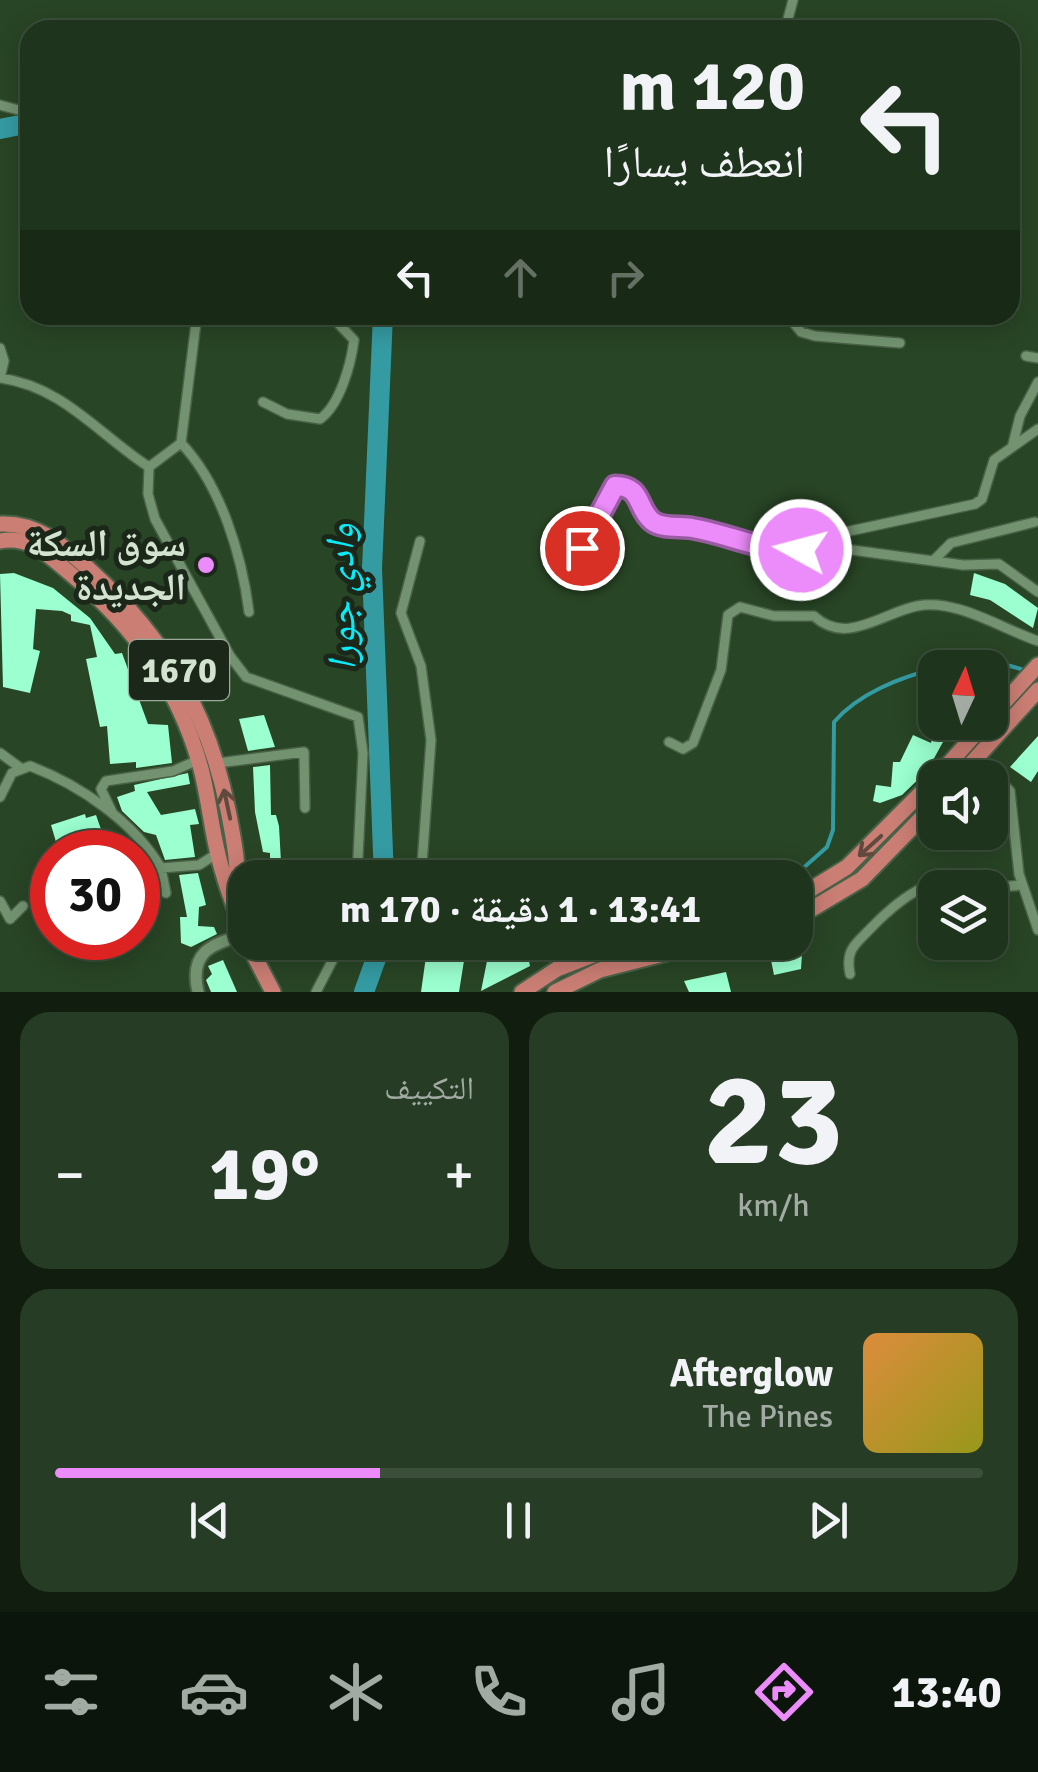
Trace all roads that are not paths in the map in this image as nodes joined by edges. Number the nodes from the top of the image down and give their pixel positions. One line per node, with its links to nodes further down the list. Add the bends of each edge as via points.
1 (196, 325): 12 (street)
2 (340, 325): 10 (street, via 354,340 332,411 320,419)
3 (795, 325): 4 (street, via 816,336)
4 (900, 343)
5 (0, 348): 8 (street)
6 (1026, 356): 7 (street)
7 (1038, 358)
8 (0, 378): 14 (street, via 52,391)
9 (1038, 382): 13 (street)
10 (262, 402)
11 (1038, 429): 13 (street)
12 (181, 443): 14 (street); 23 (street, via 205,468 242,558)
13 (1014, 444): 19 (street, via 994,460 975,504 822,537)
14 (149, 467): 44 (street, via 155,519 246,677 358,717 363,753)
15 (1036, 522): 21 (street, via 950,543)
16 (0, 524): 35 (highway, 1670, via 36,528 61,544 140,618 186,683)
17 (0, 541): 32 (highway, 1670, via 40,549 116,615 174,695)
18 (420, 542): 45 (street, via 401,613 421,666 431,740)
19 (817, 546): 20 (street, via 777,551 658,524 631,488 615,486); 21 (street)
20 (580, 558)
21 (934, 560): 22 (street, via 999,564)
22 (1038, 592)
23 (249, 612)
24 (1038, 641): 29 (street, via 970,614 920,605 847,629 824,626 814,616 774,616 740,606 728,615 721,670 692,743 683,748)
25 (1038, 664): 27 (highway)
26 (1038, 690): 31 (highway)
27 (1008, 698)
28 (970, 740): 33 (highway)
29 (669, 742)
30 (0, 753): 36 (street)
31 (977, 756): 34 (highway); 48 (street, via 1010,792)
32 (198, 760): 40 (street, via 106,782 101,789); 42 (highway, 1670)
33 (952, 760)
34 (974, 760)
35 (218, 763): 39 (street, via 304,752); 43 (highway, 1670, one-way to 35)
36 (22, 769): 38 (street, via 12,773); 40 (street, via 44,772)
37 (918, 796): 51 (highway, one-way to 51, via 847,867)
38 (0, 797)
39 (305, 808)
40 (115, 816): 46 (street)
41 (918, 821): 55 (highway, via 862,879)
42 (218, 853): 46 (street, via 200,865); 47 (highway, 1670)
43 (237, 860)
44 (358, 860)
45 (421, 860)
46 (161, 868): 52 (street)
47 (228, 879)
48 (1022, 885): 49 (street); 56 (street)
49 (1008, 886)
50 (918, 887): 62 (street, via 852,944)
51 (813, 888)
52 (166, 893)
53 (0, 901): 54 (street, via 10,919)
54 (22, 906)
55 (813, 908)
56 (1038, 930)
57 (228, 942): 64 (street, via 198,956)
58 (256, 960): 63 (highway)
59 (333, 960): 65 (street)
60 (580, 960): 66 (highway)
61 (640, 960): 67 (highway)
62 (850, 974)
63 (269, 986)
64 (198, 992)
65 (316, 992)
66 (522, 992)
67 (555, 992)

